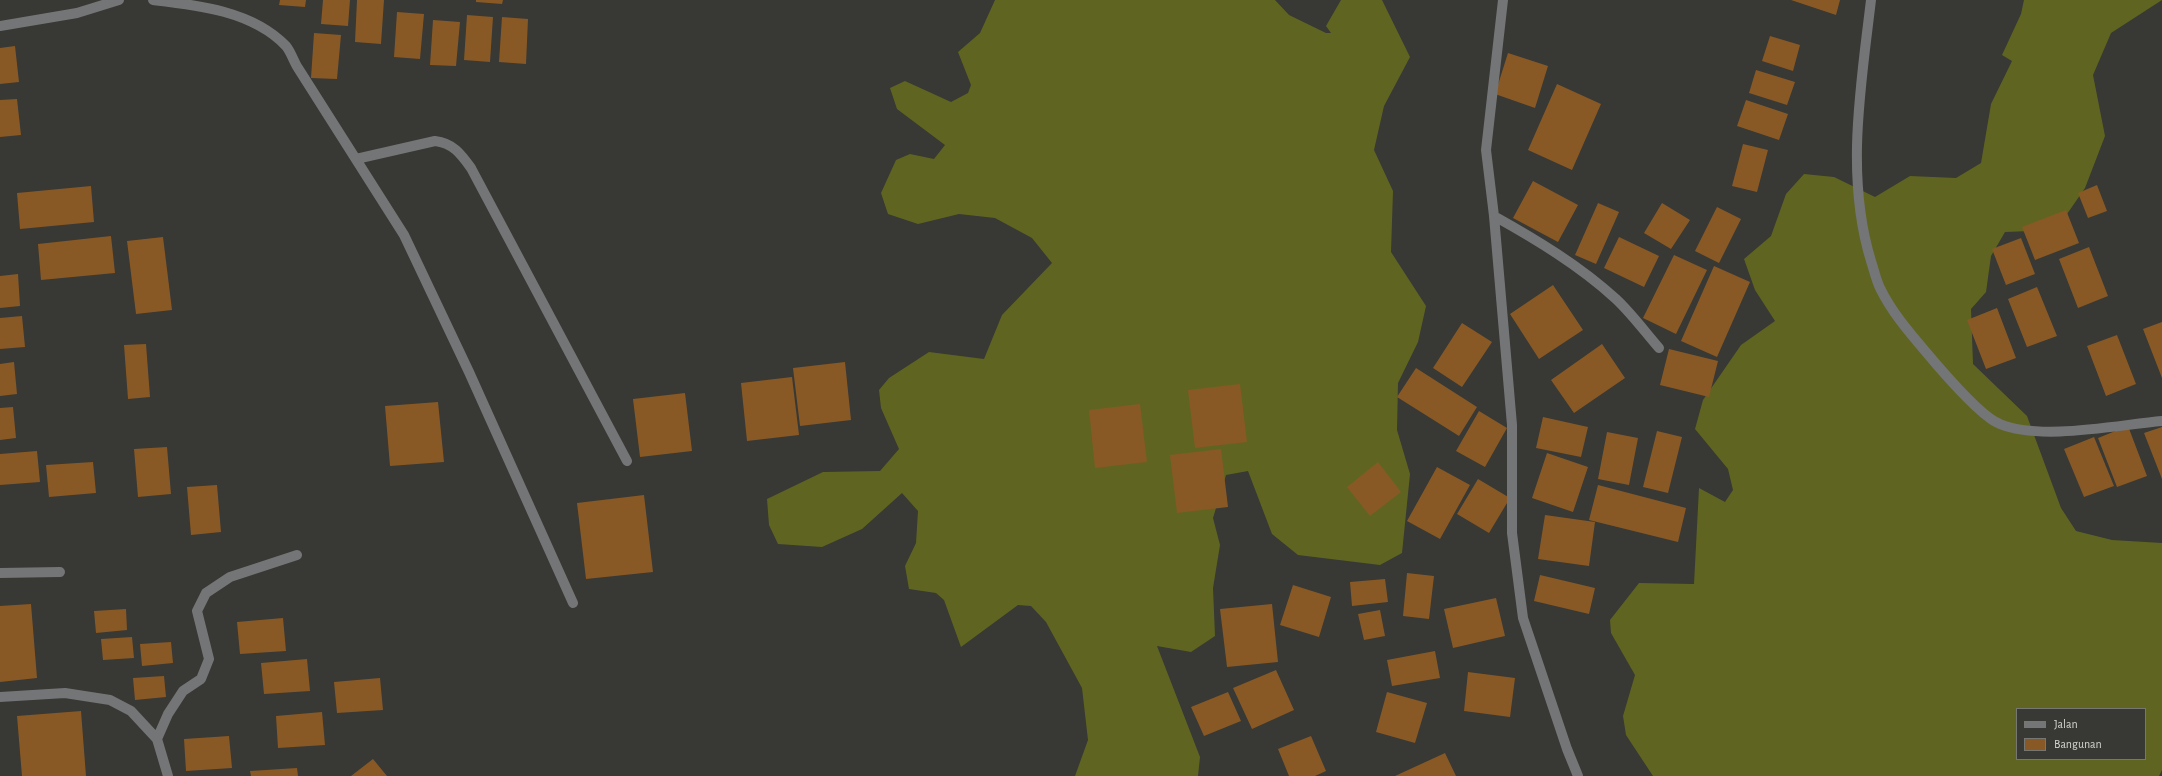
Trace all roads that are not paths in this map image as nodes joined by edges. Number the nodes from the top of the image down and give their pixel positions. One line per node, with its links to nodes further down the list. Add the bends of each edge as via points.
1 (119, 0): 5 (street, via 77,13)
2 (153, 0): 6 (street, via 218,9 241,17 287,47)
3 (1503, 0): 7 (street, via 1486,150)
4 (1871, 0): 9 (street, via 1861,93 1857,172 1860,212 1879,288 1907,330 1959,388 1989,418 1999,424 2032,431 2066,431)
5 (0, 26)
6 (356, 159): 10 (street, via 435,141 447,142 460,152 471,168); 14 (street, via 404,235)
7 (1494, 216): 8 (street, via 1537,241 1590,278 1617,300); 18 (street, via 1512,425 1512,533 1523,618)
8 (1659, 348)
9 (2162, 421)
10 (627, 461)
11 (297, 555): 16 (street, via 230,577 206,593 197,611 209,659 201,679 183,691 168,714)
12 (60, 572): 13 (street)
13 (0, 573)
14 (573, 603)
15 (0, 697): 16 (street, via 65,693 110,700 131,711)
16 (157, 739): 17 (street)
17 (168, 776)
18 (1578, 776)

